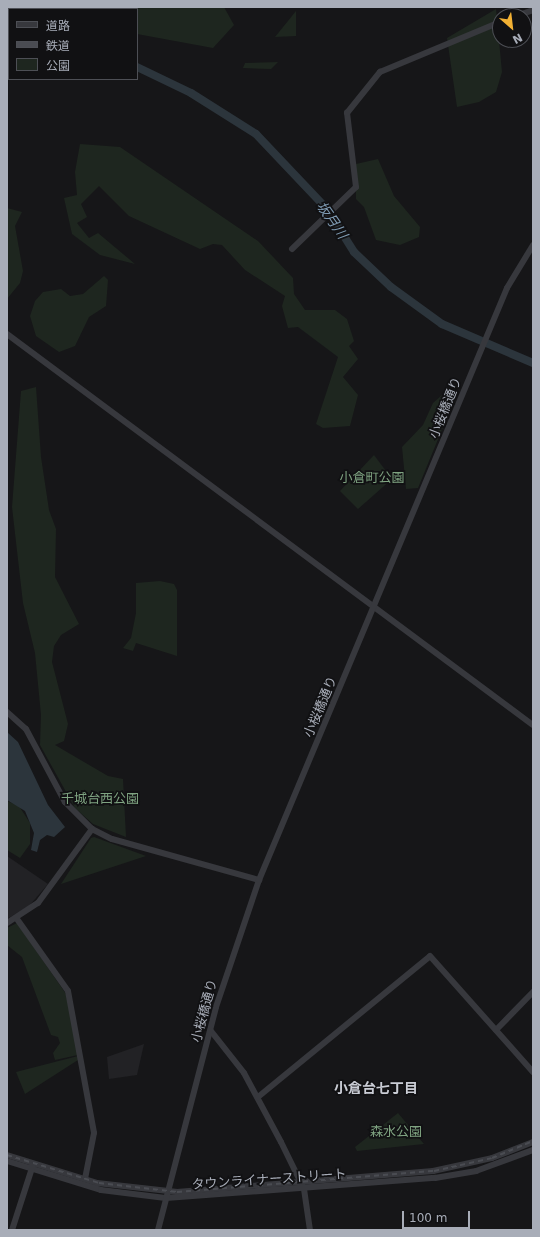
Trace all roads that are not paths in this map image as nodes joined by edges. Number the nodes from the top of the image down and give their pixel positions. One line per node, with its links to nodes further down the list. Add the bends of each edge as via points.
1 (492, 25): 3 (street, via 380,72 348,113 356,187 321,218)
2 (533, 245): 5 (street, 小桜橋通り, via 507,288)
3 (292, 249)
4 (7, 334): 5 (street)
5 (375, 607): 7 (street); 9 (street, 小桜橋通り)
6 (7, 712): 8 (street, via 26,729 65,802)
7 (533, 725)
8 (92, 829): 9 (street, via 112,839); 10 (street, via 45,895)
9 (259, 880): 13 (street, 小桜橋通り, via 216,1007)
10 (17, 919): 11 (street); 22 (street, via 68,991 94,1133)
11 (7, 923)
12 (533, 992): 14 (street)
13 (211, 1030): 16 (street, via 237,1062); 24 (street, 小桜橋通り)
14 (496, 1030): 15 (street); 16 (street, via 430,956)
15 (533, 1072)
16 (258, 1097): 23 (street)
17 (533, 1142): 23 (street, タウンライナーストリート, via 453,1168)
18 (533, 1150): 23 (street, タウンライナーストリート, via 456,1175)
19 (7, 1155): 21 (street, タウンライナーストリート)
20 (7, 1161): 21 (street, タウンライナーストリート)
21 (32, 1166): 22 (street, タウンライナーストリート); 25 (street, タウンライナーストリート, via 101,1190); 26 (street)
22 (85, 1179): 24 (street, タウンライナーストリート)
23 (302, 1186): 24 (street, タウンライナーストリート); 25 (street, タウンライナーストリート); 28 (street)
24 (168, 1191): 25 (street, 小桜橋通り)
25 (166, 1198): 27 (street, 小桜橋通り)
26 (12, 1230)
27 (158, 1230)
28 (310, 1230)

